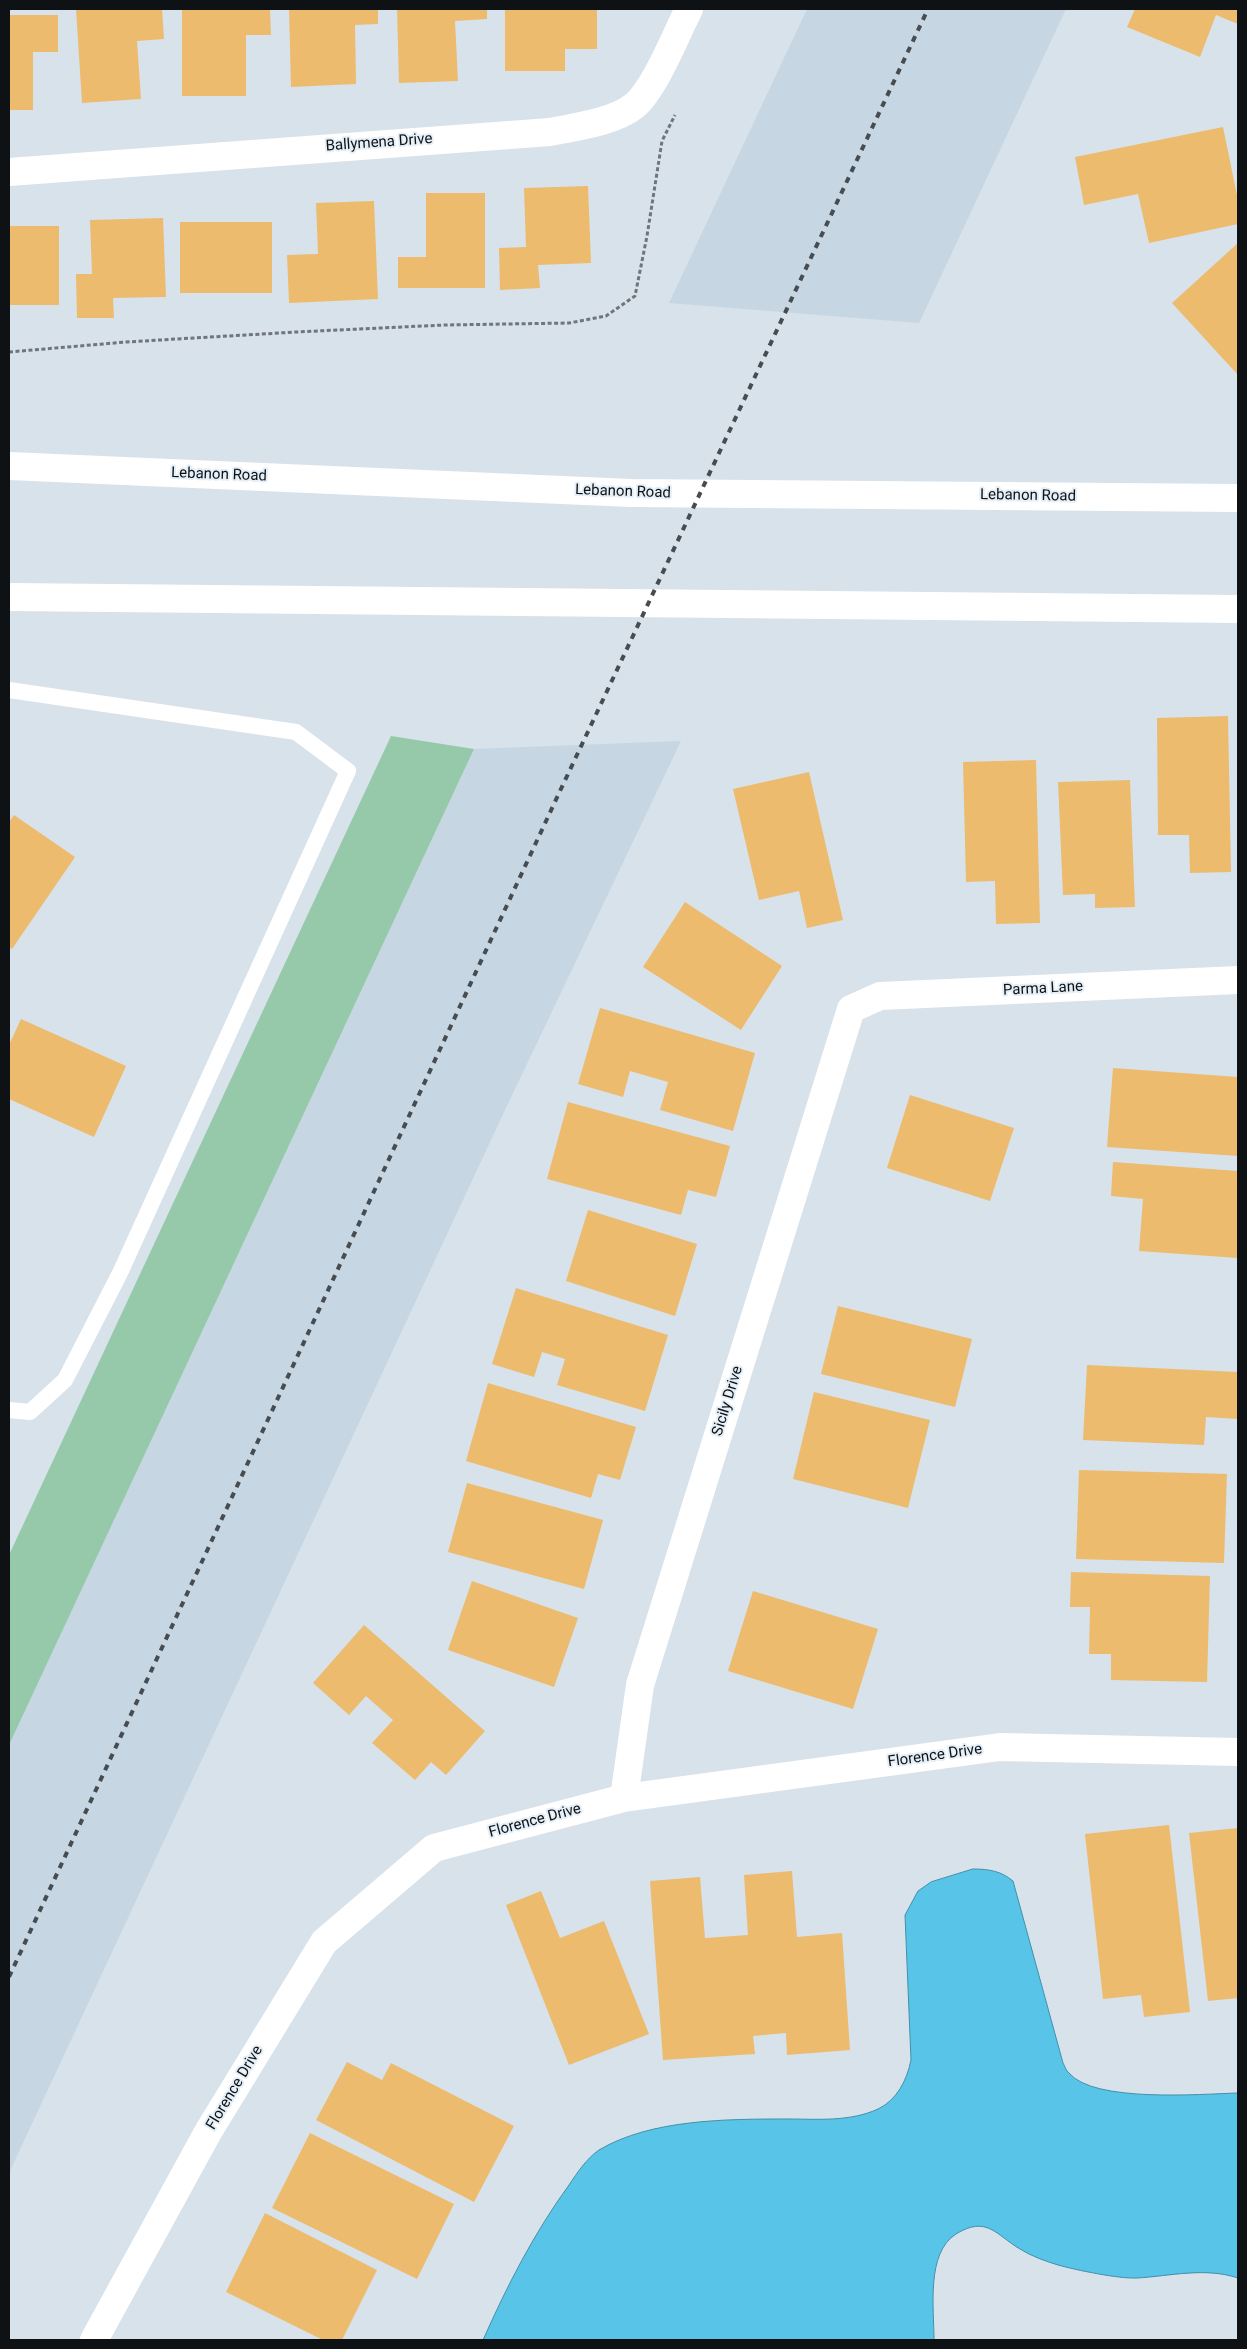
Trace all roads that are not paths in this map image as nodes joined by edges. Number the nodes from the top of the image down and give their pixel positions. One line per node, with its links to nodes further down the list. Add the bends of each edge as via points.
1 (689, 9): 2 (street, Ballymena Drive, via 648,90 634,106 586,125 550,132)
2 (9, 172)
3 (9, 466): 4 (street, Lebanon Road, via 631,493)
4 (1238, 498)
5 (9, 597): 6 (street)
6 (1238, 609)
7 (9, 690): 10 (lane, via 296,732 348,771 124,1264 65,1380 30,1412)
8 (1238, 980): 9 (street, Parma Lane, via 880,996)
9 (851, 1009): 12 (street, Sicily Drive, via 640,1685)
10 (9, 1410)
11 (1238, 1752): 12 (street, Florence Drive, via 1000,1747)
12 (624, 1798): 13 (street, Florence Drive, via 434,1848 324,1942 208,2132)
13 (94, 2340)

